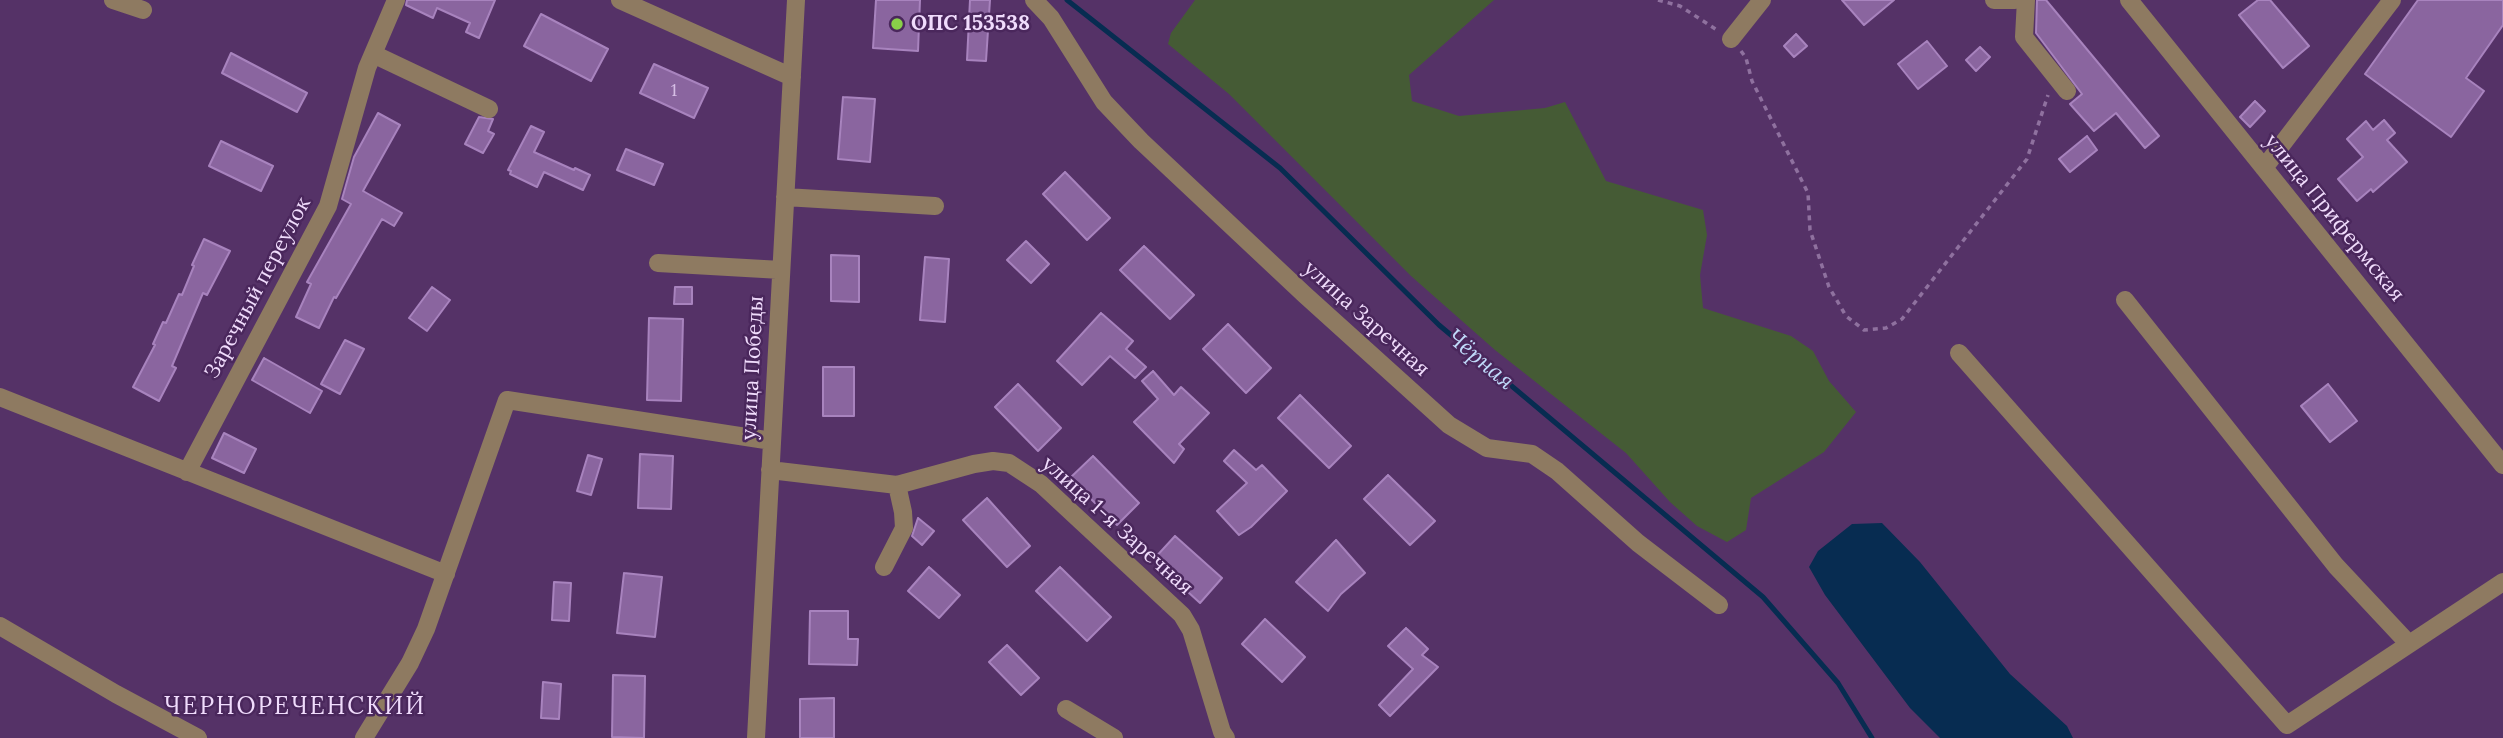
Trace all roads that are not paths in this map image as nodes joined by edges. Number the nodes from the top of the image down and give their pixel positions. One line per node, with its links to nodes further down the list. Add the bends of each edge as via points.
1 (113, 0): 12 (street)
2 (396, 0): 14 (street, Заречный переулок)
3 (620, 0): 15 (street)
4 (796, 0): 15 (street, улица Победы)
5 (1034, 0): 34 (street, улица Заречная, via 1051,18 1104,102 1141,141 1449,425 1487,448 1532,454)
6 (1762, 0): 13 (street)
7 (1994, 0): 8 (street)
8 (2015, 0)
9 (2026, 0): 16 (street, via 2024,37)
10 (2129, 0): 18 (street, улица Прифермская)
11 (2392, 0): 18 (street)
12 (143, 10)
13 (1731, 39)
14 (373, 54): 17 (street); 29 (street, Заречный переулок, via 328,206)
15 (792, 77): 19 (street, улица Победы)
16 (2067, 91)
17 (489, 109)
18 (2264, 169): 27 (street, улица Прифермская)
19 (785, 197): 20 (street); 22 (street, улица Победы)
20 (934, 206)
21 (658, 263): 22 (street)
22 (781, 270): 26 (street, улица Победы)
23 (2125, 300): 36 (street, via 2336,566)
24 (1959, 353): 36 (street, via 2287,725)
25 (0, 397): 29 (street)
26 (772, 441): 28 (street, улица Победы); 32 (street, via 507,400)
27 (2503, 465)
28 (770, 470): 30 (street, улица 1-я Заречная); 40 (street, улица Победы)
29 (187, 472): 32 (street)
30 (897, 485): 31 (street, via 904,528); 42 (street, улица 1-я Заречная, via 993,461 1009,463 1041,484 1182,615)
31 (884, 567)
32 (446, 574): 39 (street, via 410,663)
33 (2503, 582): 36 (street)
34 (1719, 605)
35 (0, 626): 38 (street)
36 (2409, 644)
37 (1066, 709): 41 (street)
38 (198, 738)
39 (363, 738)
40 (756, 738)
41 (1114, 738)
42 (1226, 738)

